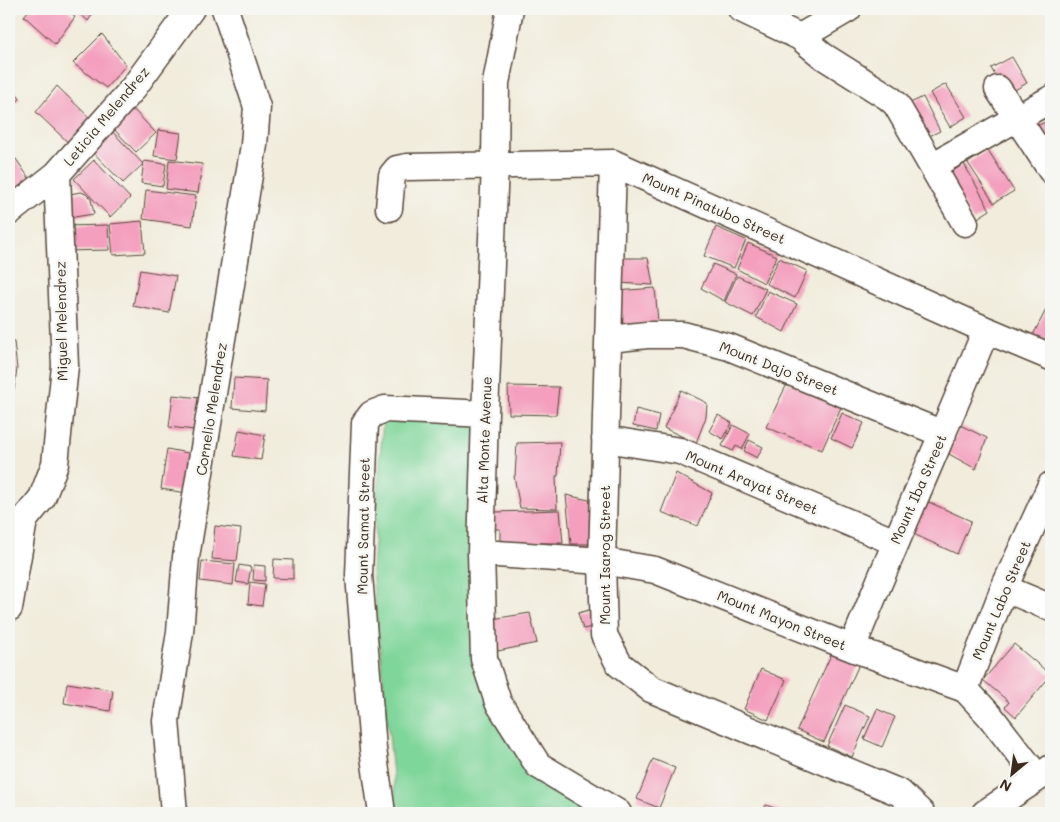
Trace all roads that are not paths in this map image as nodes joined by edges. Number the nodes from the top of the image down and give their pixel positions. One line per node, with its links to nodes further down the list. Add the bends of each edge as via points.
1 (191, 9): 14 (street, Leticia Melendrez, via 131,91)
2 (225, 9): 34 (street, Cornelio Melendrez, via 257,107 254,145 186,557 180,632 166,721)
3 (510, 9): 11 (street, Alta Monte Avenue, via 496,83)
4 (741, 9): 6 (street)
5 (848, 9): 6 (street)
6 (800, 37): 12 (street, via 896,104)
7 (998, 89): 9 (street)
8 (1051, 99): 9 (street)
9 (1019, 118): 12 (street); 13 (street)
10 (613, 163): 11 (street, Mount Pinatubo Street); 18 (street, Mount Pinatubo Street); 19 (street, Mount Isarog Street)
11 (495, 164): 15 (street, Mount Pinatubo Street, via 397,169 392,174); 21 (street, Alta Monte Avenue)
12 (932, 166): 17 (street)
13 (1051, 170)
14 (57, 174): 16 (street, Leticia Melendrez); 29 (street, Miguel Melendrez, via 64,366 56,464 42,498 24,520)
15 (389, 208)
16 (9, 212)
17 (965, 223)
18 (986, 330): 20 (street, Mount Pinatubo Street); 22 (street, Mount Iba Street)
19 (609, 339): 22 (street, Mount Dajo Street, via 647,334 683,335 728,347); 23 (street, Mount Isarog Street)
20 (1051, 357)
21 (484, 414): 26 (street, Alta Monte Avenue); 35 (street, Mount Samat Street, via 385,409 372,414 365,423 359,574 373,749)
22 (943, 434): 25 (street, Mount Iba Street)
23 (605, 439): 25 (street, Mount Arayat Street, via 680,452); 27 (street, Mount Isarog Street)
24 (1051, 485): 28 (street, Mount Labo Street)
25 (895, 542): 31 (street, Mount Iba Street)
26 (481, 553): 27 (street, Mount Mayon Street); 36 (street, Alta Monte Avenue, via 484,659 498,702 538,765)
27 (602, 561): 31 (street, Mount Mayon Street, via 655,570); 37 (street, Mount Isarog Street, via 604,635 619,664 651,689 900,793)
28 (1004, 588): 30 (street); 32 (street, Mount Labo Street)
29 (9, 608)
30 (1051, 608)
31 (852, 648): 32 (street, Mount Mayon Street)
32 (965, 689): 33 (street, Mount Mayon Street)
33 (1045, 773): 38 (street)
34 (174, 813)
35 (382, 813)
36 (618, 813)
37 (921, 813)
38 (985, 813)

